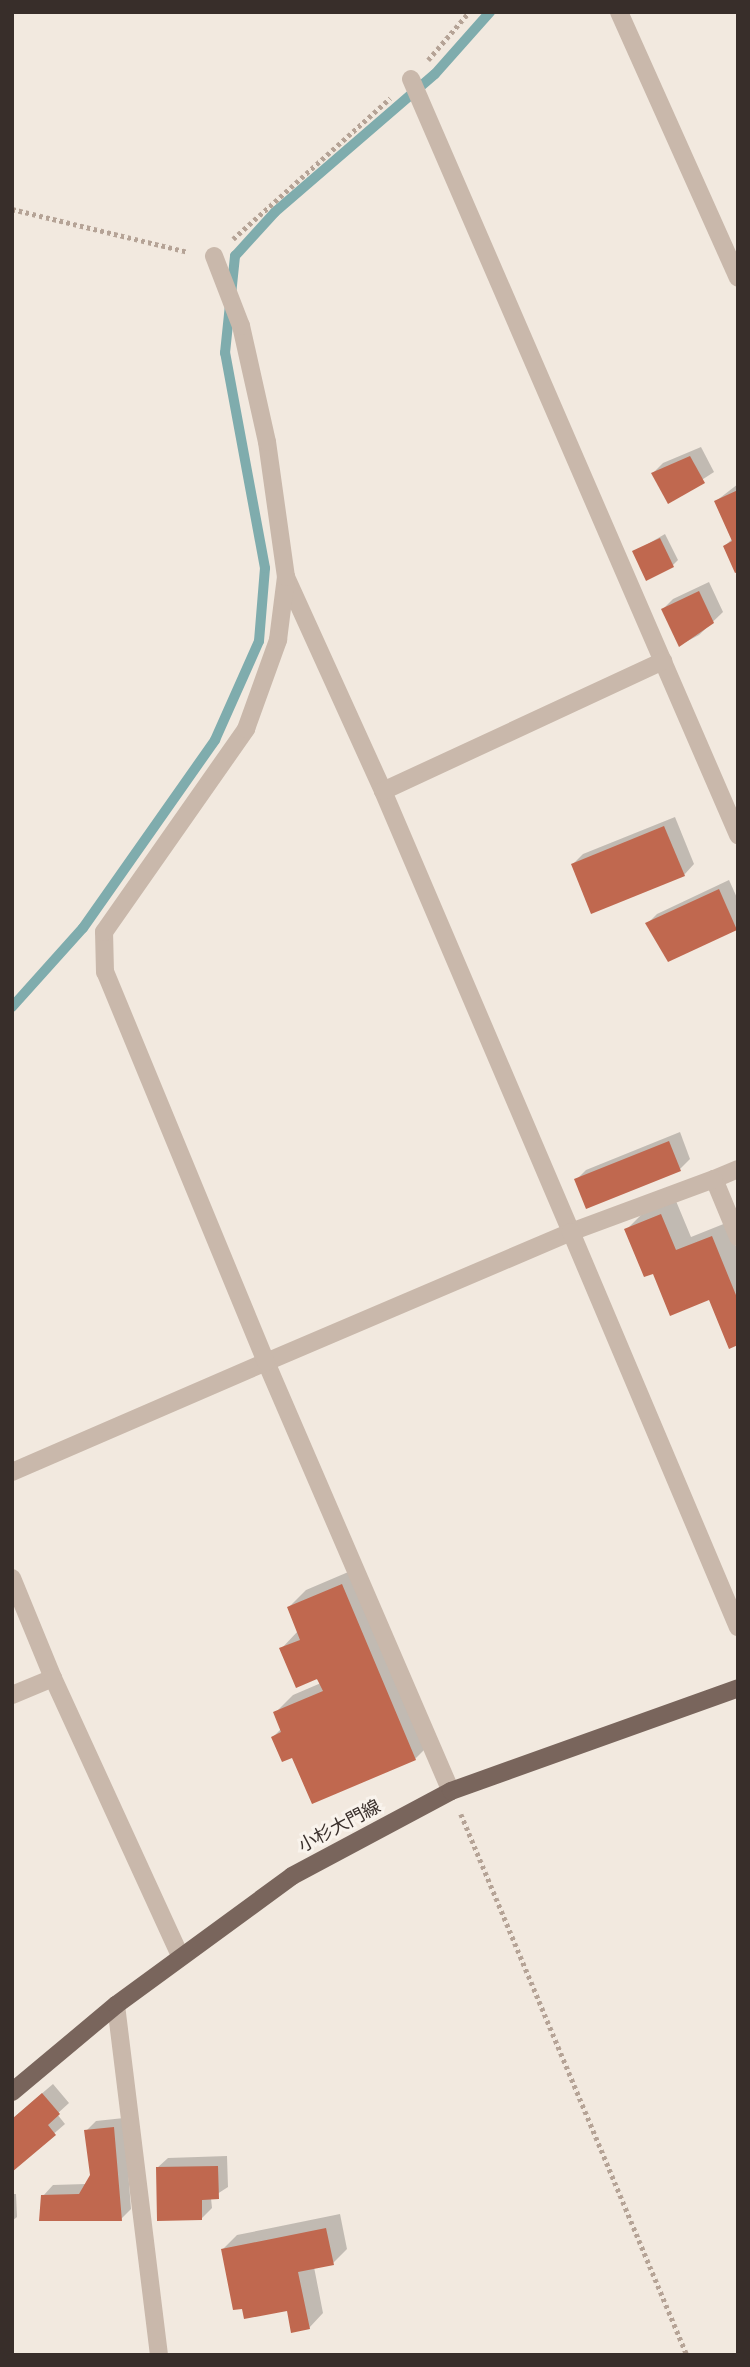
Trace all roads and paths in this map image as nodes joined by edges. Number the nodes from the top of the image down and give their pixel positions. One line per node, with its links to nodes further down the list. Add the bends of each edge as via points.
1 (468, 12): 3 (path)
2 (619, 12): 6 (street)
3 (411, 79): 5 (path); 8 (street)
4 (12, 209): 5 (path, via 159,248)
5 (214, 256): 7 (street, via 241,326)
6 (738, 278)
7 (286, 577): 9 (street); 15 (street, via 278,640 246,729 104,932 105,972)
8 (663, 661): 9 (street); 10 (street)
9 (383, 790): 13 (street)
10 (738, 835)
11 (738, 1169): 12 (street)
12 (714, 1179): 13 (street); 14 (street)
13 (571, 1232): 15 (street); 18 (street)
14 (738, 1237)
15 (266, 1362): 16 (street); 22 (street)
16 (12, 1472)
17 (12, 1578): 19 (street)
18 (738, 1627)
19 (53, 1678): 21 (street); 23 (street)
20 (738, 1688): 22 (main road, 小杉大門線)
21 (12, 1695)
22 (451, 1791): 23 (main road, 小杉大門線, via 292,1877); 27 (path)
23 (181, 1957): 24 (main road, 小杉大門線)
24 (116, 2005): 25 (main road, 小杉大門線); 26 (street)
25 (12, 2092)
26 (159, 2355)
27 (687, 2355)

